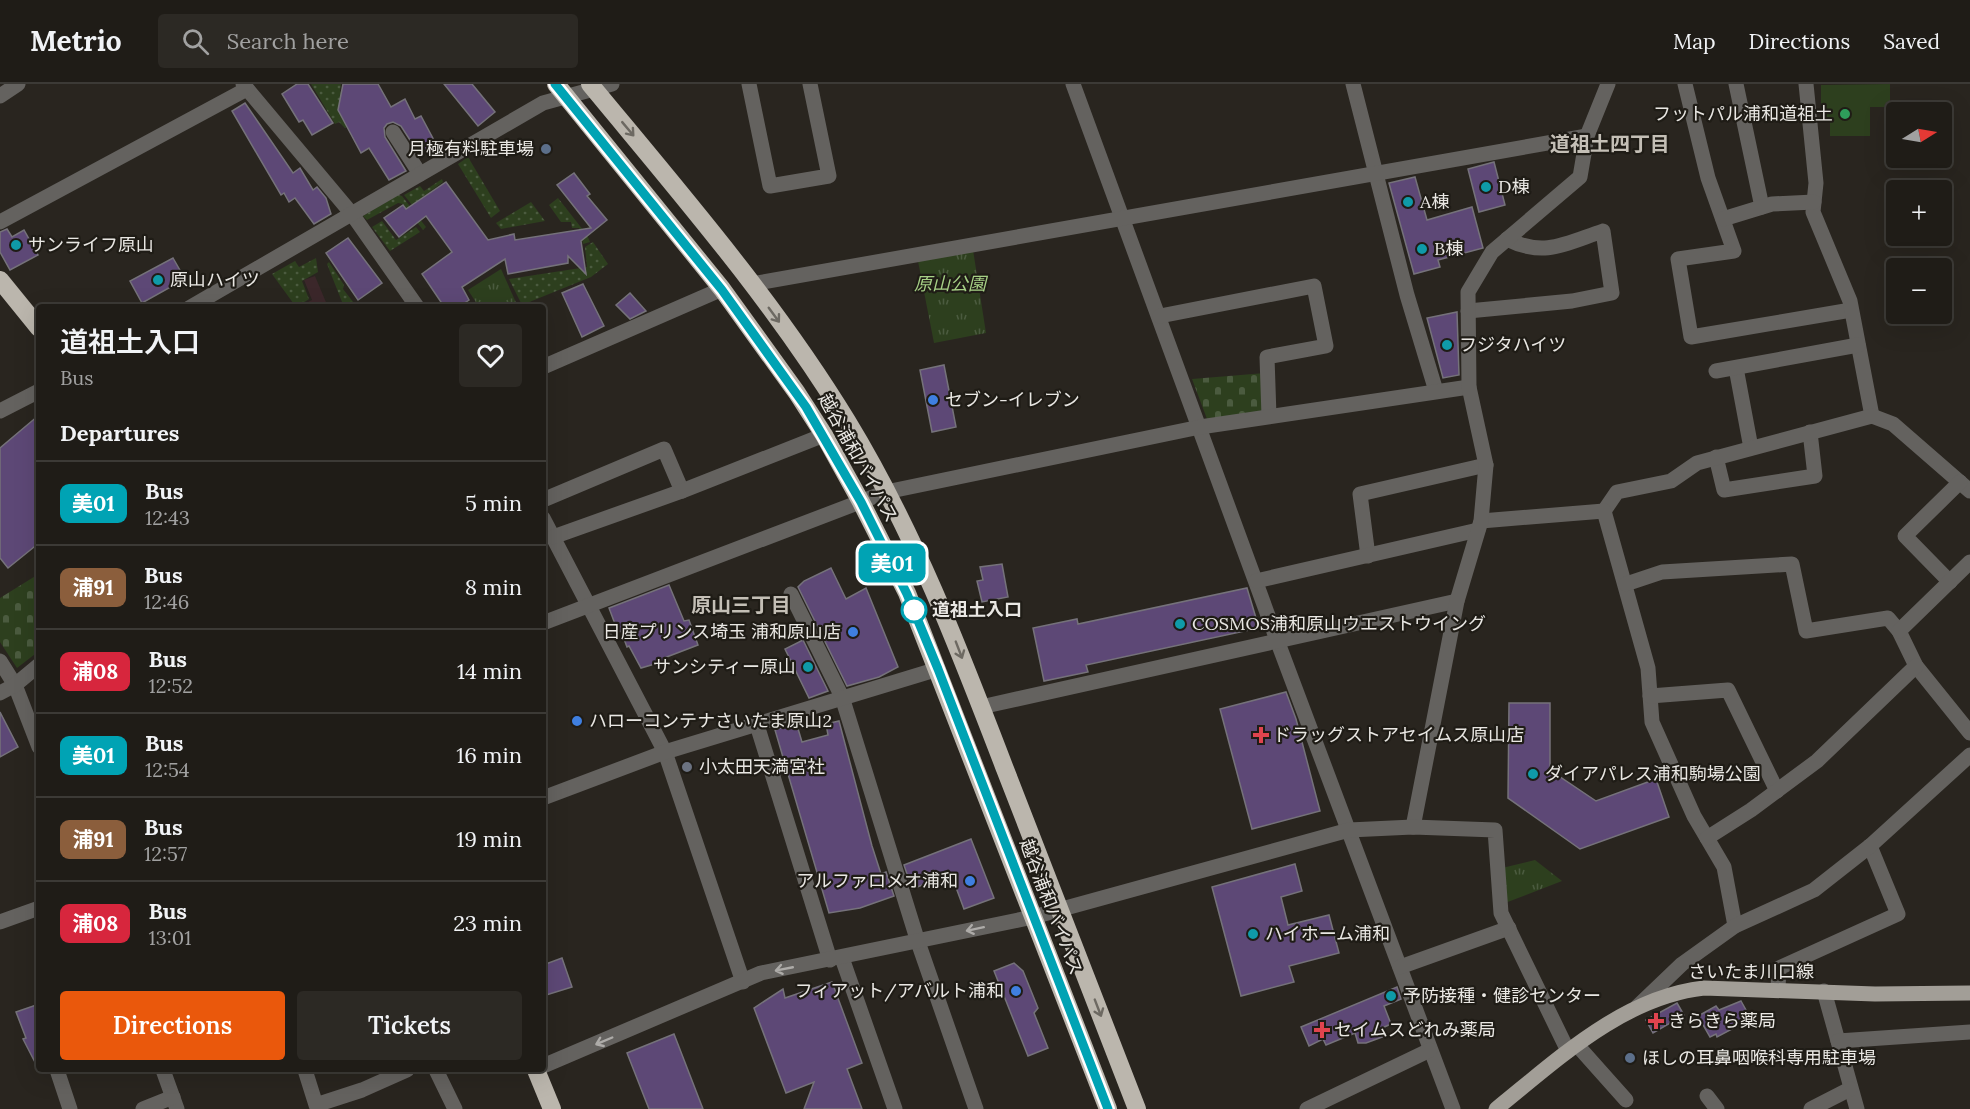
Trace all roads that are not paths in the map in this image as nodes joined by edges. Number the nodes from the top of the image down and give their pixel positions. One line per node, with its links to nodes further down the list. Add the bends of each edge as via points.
1 (18, 84): 14 (street)
2 (612, 84): 12 (street)
3 (749, 84): 4 (street, via 770,186 829,176)
4 (810, 84)
5 (1073, 84): 22 (street)
6 (1353, 84): 18 (street)
7 (1608, 84): 16 (street)
8 (1685, 84): 23 (street, via 1708,178)
9 (1736, 84): 20 (street)
10 (1806, 84): 19 (street, via 1816,183)
11 (245, 86): 21 (street); 24 (street)
12 (591, 86): 13 (street); 27 (highway, 越谷浦和バイパス, one-way to 27, via 681,191)
13 (560, 90): 17 (street); 28 (highway, 越谷浦和バイパス)
14 (0, 96)
15 (393, 132): 17 (street)
16 (1587, 136): 18 (street); 25 (street, via 1580,177)
17 (420, 174): 21 (street)
18 (1378, 174): 22 (street); 40 (street, via 1407,295)
19 (1814, 202): 20 (street); 31 (street, via 1813,212)
20 (1762, 207): 23 (street)
21 (352, 214): 29 (street); 30 (street)
22 (1124, 219): 27 (street); 33 (street)
23 (1723, 219): 31 (street, via 1734,250 1677,259 1691,337)
24 (0, 222)
25 (1507, 239): 32 (street, via 1492,252 1468,292); 32 (street, via 1526,249 1554,247 1603,231 1612,293)
26 (1, 283): 34 (highway)
27 (752, 284): 53 (highway, 越谷浦和バイパス, one-way to 53, via 810,363)
28 (722, 290): 36 (street); 47 (highway, 越谷浦和バイパス)
29 (196, 304)
30 (415, 304)
31 (1851, 310): 35 (street)
32 (1468, 311): 39 (street)
33 (1160, 316): 43 (street, via 1314,286 1326,346 1267,357); 45 (street)
34 (36, 324)
35 (1858, 345): 37 (street); 44 (street)
36 (546, 366)
37 (1736, 368): 38 (street); 48 (street)
38 (1716, 371)
39 (1469, 387): 40 (street); 50 (street)
40 (1436, 391): 43 (street)
41 (36, 393): 42 (street)
42 (0, 411)
43 (1269, 416): 45 (street)
44 (1872, 416): 46 (street); 51 (street, via 1893,424)
45 (1200, 427): 53 (street); 62 (street)
46 (1810, 432): 48 (street); 49 (street, via 1815,476 1724,490)
47 (824, 435): 52 (street); 55 (highway, 越谷浦和バイパス)
48 (1751, 448): 49 (street)
49 (1716, 457): 56 (street, via 1697,463 1671,481 1617,492)
50 (1486, 465): 58 (street); 60 (street, via 1360,494)
51 (1965, 487): 63 (street, via 1905,536)
52 (682, 491): 54 (street, via 664,449); 59 (street)
53 (886, 492): 55 (street); 79 (highway, 越谷浦和バイパス, one-way to 79, via 934,588)
54 (546, 499)
55 (861, 502): 67 (street); 74 (highway, 越谷浦和バイパス, via 907,594)
56 (1604, 511): 58 (street); 64 (street)
57 (546, 524): 59 (street)
58 (1479, 526): 60 (street); 66 (street)
59 (553, 537): 67 (street)
60 (1368, 556): 62 (street)
61 (1970, 562): 63 (street)
62 (1256, 581): 70 (street)
63 (1950, 582): 69 (street)
64 (1626, 585): 69 (street, via 1662,572 1792,564 1806,631 1888,618); 77 (street, via 1648,668)
65 (791, 594): 78 (street)
66 (1457, 601): 70 (street); 87 (street)
67 (588, 606): 68 (street); 83 (street)
68 (546, 622)
69 (1899, 631): 72 (street)
70 (1277, 640): 79 (street); 88 (street)
71 (0, 661): 75 (street)
72 (1916, 666): 81 (street); 85 (street, via 1817,761)
73 (36, 668): 75 (street)
74 (938, 669): 78 (street); 93 (highway, 越谷浦和バイパス)
75 (15, 685): 76 (street); 82 (street)
76 (0, 693)
77 (1650, 696): 85 (street, via 1728,690); 89 (street, via 1652,722)
78 (842, 697): 80 (street); 97 (street)
79 (981, 707): 92 (highway, 越谷浦和バイパス)
80 (757, 725): 83 (street); 98 (street)
81 (1970, 733)
82 (36, 739)
83 (665, 752): 86 (street); 100 (street)
84 (1970, 755): 90 (street)
85 (1777, 791): 89 (street)
86 (546, 797)
87 (1413, 827): 88 (street); 96 (street, via 1495,830 1501,913)
88 (1349, 830): 92 (street); 99 (street)
89 (1707, 838): 95 (street, via 1724,867)
90 (1870, 846): 95 (street, via 1815,890); 101 (street, via 1898,914 1779,968)
91 (36, 909): 94 (street)
92 (1059, 910): 93 (street); 127 (highway, 越谷浦和バイパス, one-way to 127)
93 (1033, 917): 97 (street, one-way to 97); 126 (highway, 越谷浦和バイパス)
94 (0, 922)
95 (1735, 926): 104 (street, via 1682,964)
96 (1509, 928): 99 (street); 107 (street)
97 (918, 942): 98 (street); 125 (street)
98 (836, 959): 100 (street, one-way to 100, via 761,973); 124 (street)
99 (1400, 967): 108 (street)
100 (743, 982): 109 (street, one-way to 109)
101 (1778, 990): 102 (main road, さいたま川口線); 104 (main road, さいたま川口線, via 1685,990)
102 (1824, 991): 103 (main road, さいたま川口線); 106 (street)
103 (1970, 993)
104 (1637, 1007): 107 (main road, さいたま川口線)
105 (1970, 1032): 106 (street)
106 (1838, 1041): 116 (street)
107 (1572, 1048): 118 (street); 130 (main road, さいたま川口線)
108 (1430, 1050): 128 (street); 129 (street)
109 (546, 1065)
110 (58, 1072): 120 (street)
111 (164, 1072): 119 (street)
112 (306, 1072): 113 (street, via 316,1104)
113 (402, 1072)
114 (437, 1072): 122 (street)
115 (537, 1072): 123 (highway)
116 (1850, 1089): 132 (street); 133 (street)
117 (1707, 1096): 131 (street)
118 (1626, 1100)
119 (175, 1103): 121 (street)
120 (70, 1109)
121 (143, 1109)
122 (455, 1109)
123 (552, 1109)
124 (895, 1109)
125 (976, 1109)
126 (1108, 1109)
127 (1137, 1109)
128 (1307, 1109)
129 (1453, 1109)
130 (1496, 1109)
131 (1717, 1109)
132 (1811, 1109)
133 (1857, 1109)

